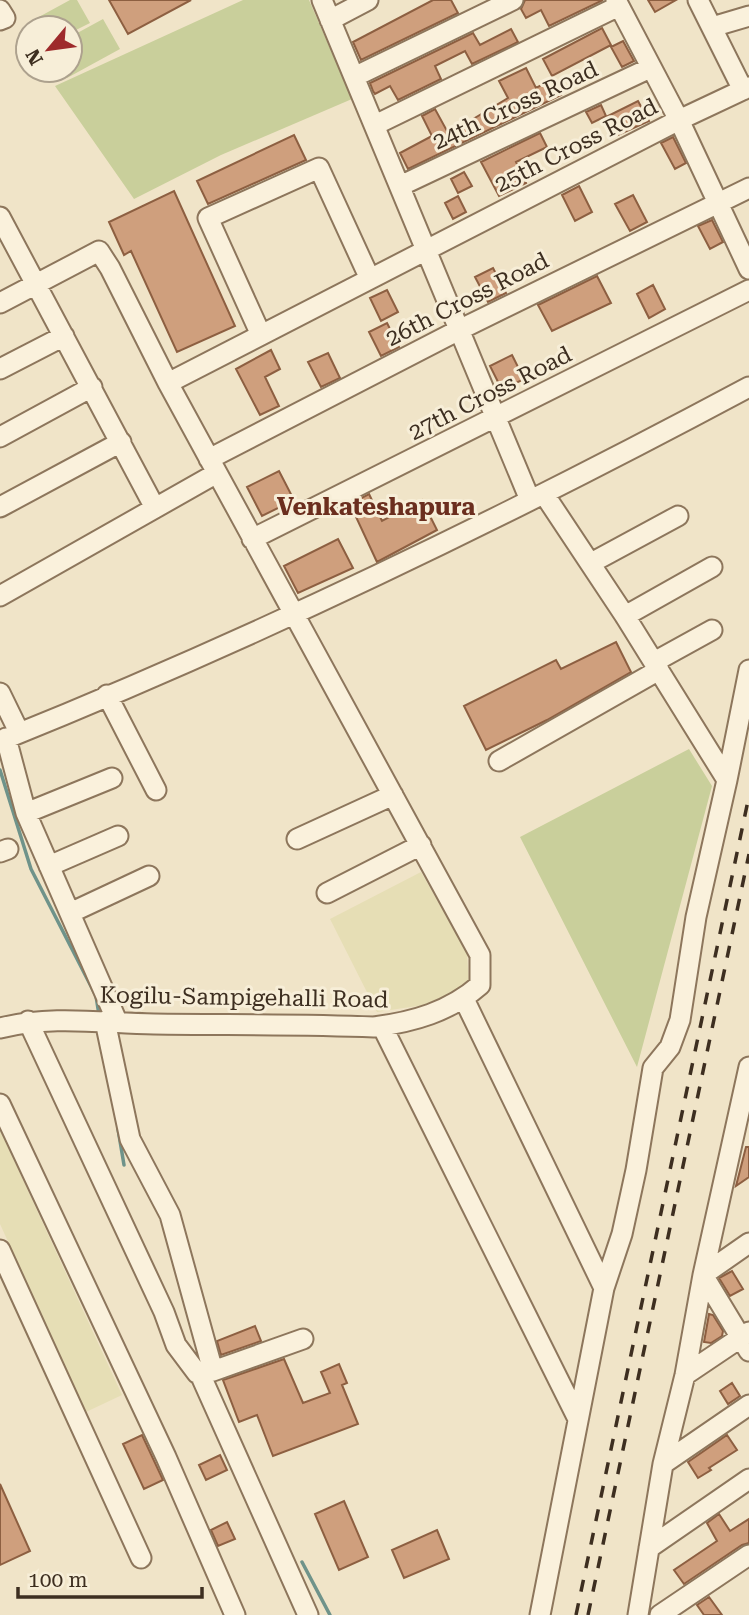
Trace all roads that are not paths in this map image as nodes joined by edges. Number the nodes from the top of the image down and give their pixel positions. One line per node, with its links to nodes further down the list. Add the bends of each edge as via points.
1 (322, 0): 9 (street)
2 (368, 0): 9 (street)
3 (513, 0): 12 (street)
4 (698, 0): 10 (street)
5 (617, 3): 11 (street); 15 (street)
6 (0, 10): 8 (street, via 5,18)
7 (749, 16): 10 (street)
8 (0, 20)
9 (330, 20): 12 (street)
10 (712, 27): 13 (street)
11 (650, 68): 14 (street); 16 (street, 24th Cross Road)
12 (354, 77): 15 (street)
13 (746, 88): 14 (street, 25th Cross Road)
14 (679, 120): 18 (street); 20 (street, 25th Cross Road)
15 (375, 125): 16 (street)
16 (400, 186): 20 (street)
17 (749, 188): 18 (street, 26th Cross Road)
18 (718, 203): 21 (street); 26 (street, 26th Cross Road)
19 (0, 216): 23 (street)
20 (427, 249): 22 (street, 25th Cross Road); 26 (street)
21 (749, 269)
22 (370, 279): 27 (street, 25th Cross Road); 27 (street, via 319,168 208,218)
23 (36, 284): 25 (street); 28 (street); 30 (street, via 99,251)
24 (749, 290): 33 (street, 27th Cross Road)
25 (0, 303)
26 (459, 330): 33 (street); 36 (street, 26th Cross Road)
27 (261, 335): 30 (street, 25th Cross Road)
28 (64, 336): 29 (street); 31 (street)
29 (0, 369)
30 (168, 383): 36 (street)
31 (92, 387): 34 (street); 35 (street)
32 (749, 387): 37 (street)
33 (496, 417): 37 (street); 41 (street, 27th Cross Road)
34 (0, 437)
35 (121, 442): 38 (street); 39 (street)
36 (213, 466): 39 (street, 26th Cross Road); 41 (street)
37 (537, 497): 42 (street); 45 (street)
38 (0, 507)
39 (155, 508): 44 (street, 26th Cross Road)
40 (678, 516): 42 (street)
41 (253, 539): 45 (street)
42 (591, 563): 46 (street)
43 (712, 567): 46 (street)
44 (0, 596)
45 (293, 615): 51 (street); 57 (street)
46 (625, 616): 48 (street)
47 (712, 630): 48 (street)
48 (656, 666): 53 (street); 55 (street)
49 (749, 670): 55 (street)
50 (0, 693): 52 (street)
51 (107, 695): 52 (street); 56 (street)
52 (6, 738): 58 (street)
53 (499, 761)
54 (112, 778): 58 (street)
55 (727, 780): 78 (street, via 696,917 680,1020 670,1047 653,1068 622,1234)
56 (156, 790)
57 (393, 794): 60 (street); 61 (street)
58 (26, 813): 62 (street)
59 (118, 836): 62 (street)
60 (298, 839)
61 (421, 845): 64 (street); 66 (street, via 480,955 480,985)
62 (49, 866): 65 (street)
63 (149, 876): 65 (street)
64 (327, 893)
65 (70, 913): 68 (street)
66 (464, 999): 69 (street, Kogilu-Sampigehalli Road, via 411,1022); 78 (street)
67 (28, 1021): 68 (street, Kogilu-Sampigehalli Road); 70 (street, Kogilu-Sampigehalli Road); 81 (street, via 176,1345 197,1373)
68 (105, 1021): 69 (street, Kogilu-Sampigehalli Road); 81 (street, via 130,1139 170,1215)
69 (382, 1026): 84 (street)
70 (0, 1028)
71 (749, 1067): 74 (street)
72 (0, 1104): 90 (street)
73 (749, 1130): 74 (street)
74 (732, 1142): 77 (street)
75 (749, 1243): 77 (street)
76 (0, 1250): 89 (street)
77 (703, 1275): 80 (street); 82 (street)
78 (604, 1289): 84 (street)
79 (303, 1339): 81 (street)
80 (746, 1340): 82 (street)
81 (206, 1373): 91 (street)
82 (685, 1375): 85 (street)
83 (749, 1405): 85 (street)
84 (579, 1419): 92 (street)
85 (663, 1464): 87 (street)
86 (749, 1479): 87 (street)
87 (649, 1548): 93 (street)
88 (749, 1555): 94 (street)
89 (141, 1558)
90 (235, 1615)
91 (308, 1615)
92 (540, 1615)
93 (638, 1615)
94 (660, 1615)

